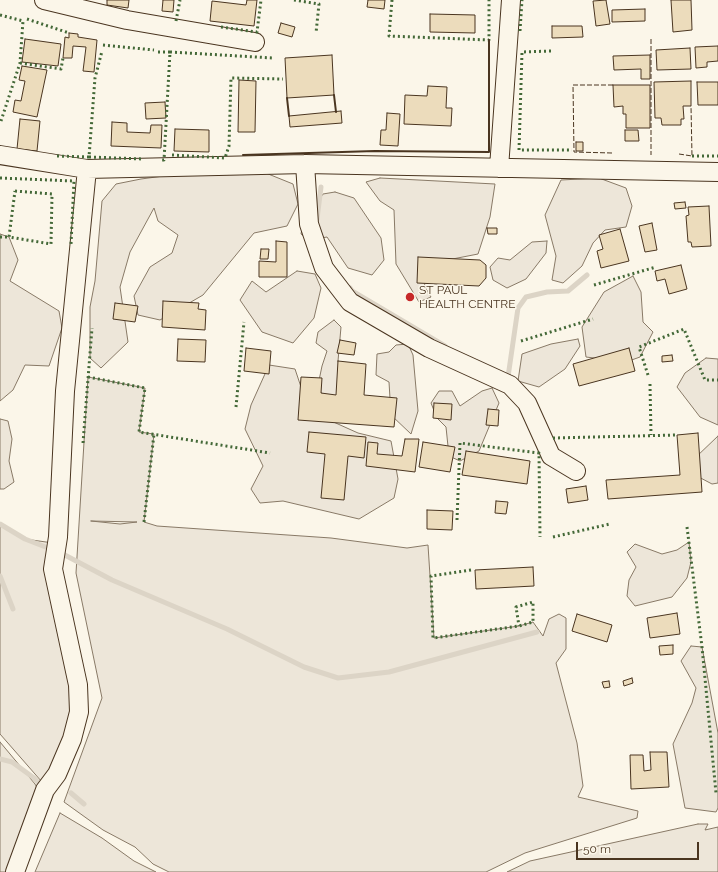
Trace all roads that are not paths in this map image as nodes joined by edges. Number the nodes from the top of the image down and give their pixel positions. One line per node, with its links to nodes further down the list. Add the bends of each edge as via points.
1 (44, 0): 3 (street, via 127,20)
2 (511, 0): 6 (street)
3 (255, 42)
4 (0, 155): 7 (street)
5 (305, 164): 6 (street); 7 (street); 9 (street, via 308,224 324,268 350,302 429,348 510,385 527,403 551,456)
6 (499, 168): 8 (street)
7 (87, 169): 10 (street, via 65,391 58,538 53,569 78,685 79,712 72,739 57,774 44,790)
8 (718, 172)
9 (576, 471)
10 (15, 872)

